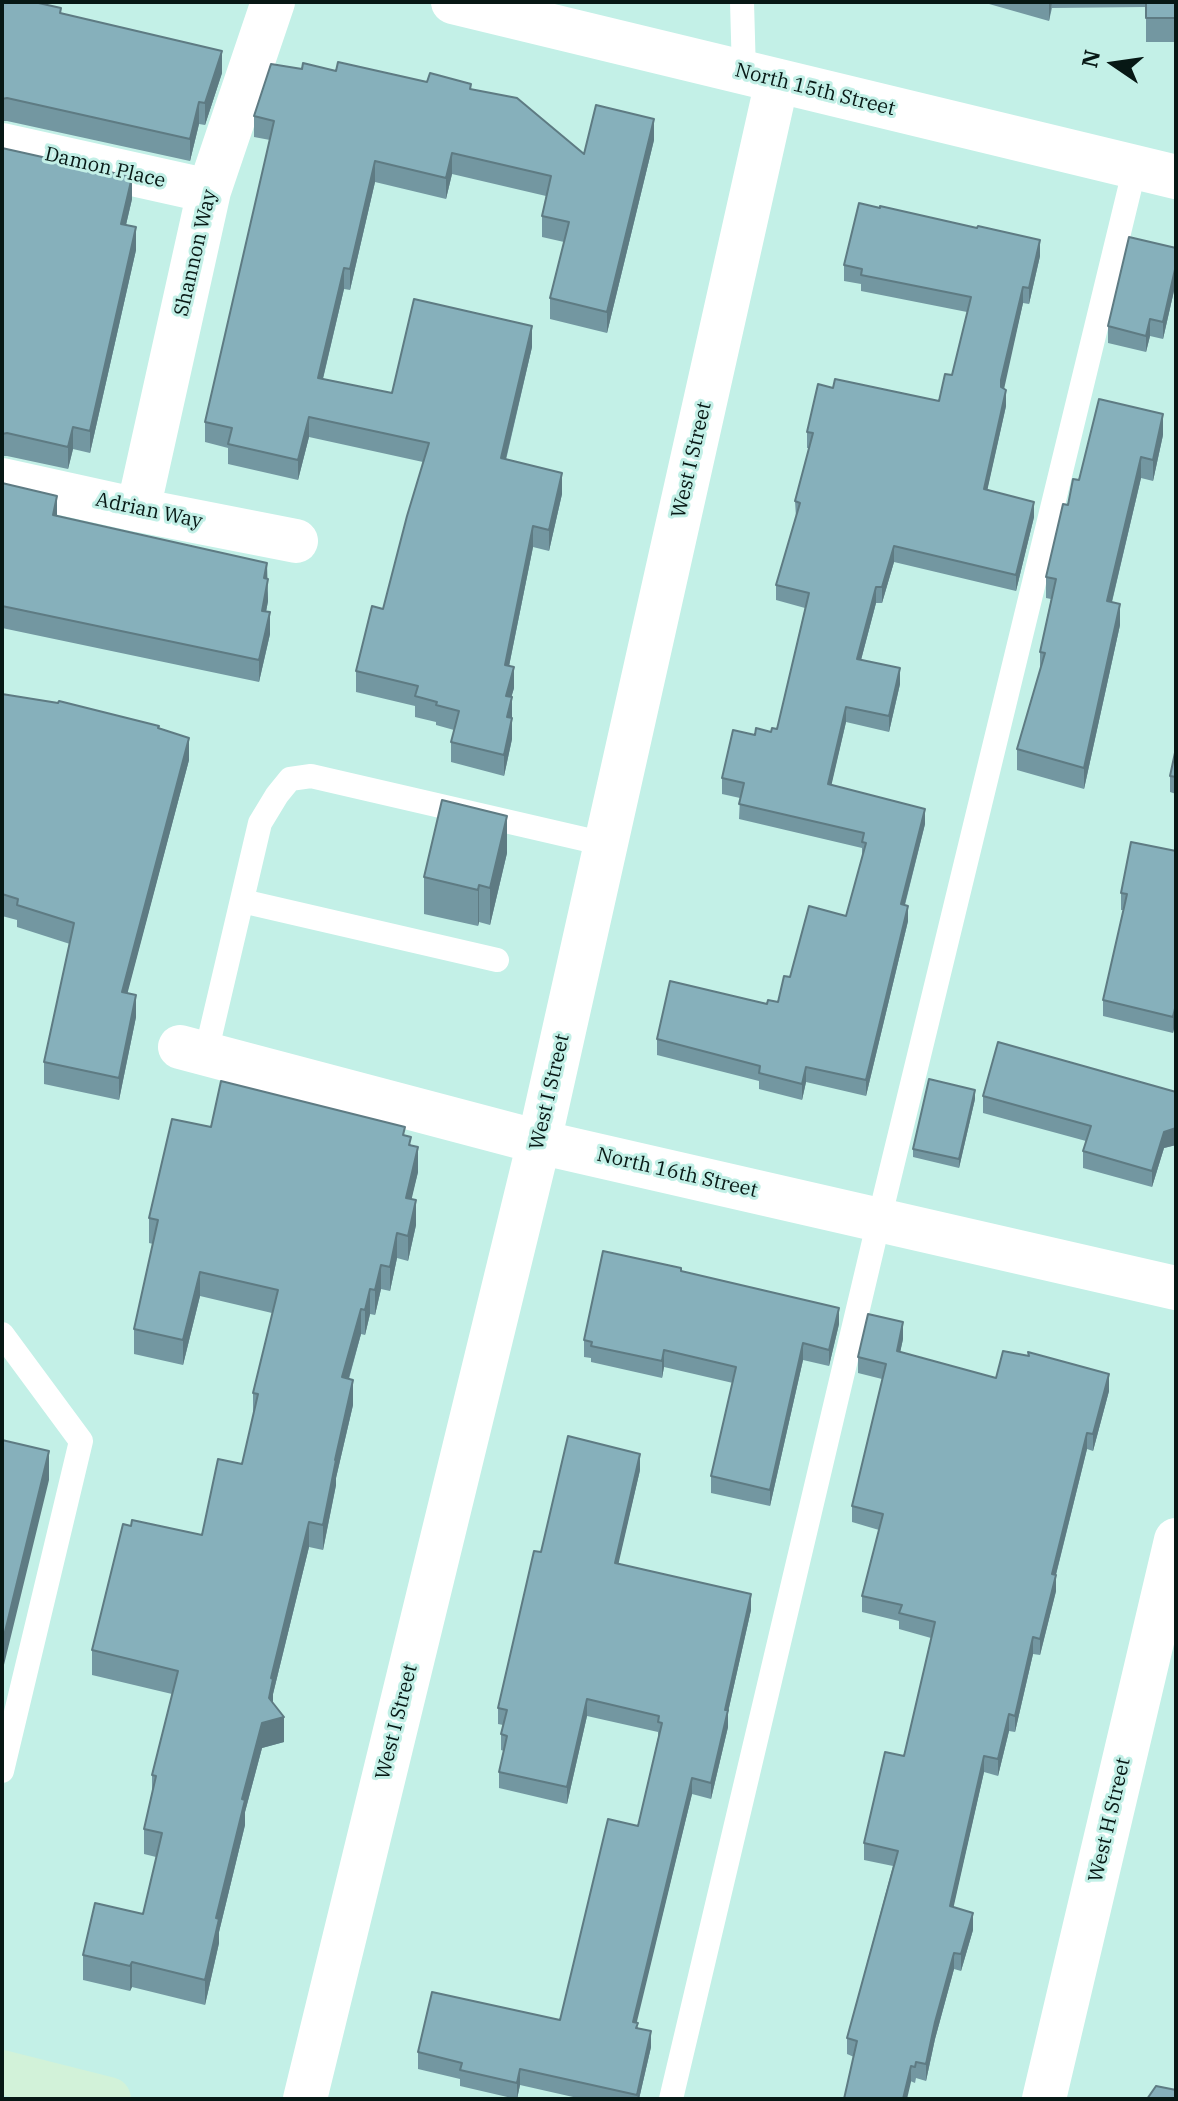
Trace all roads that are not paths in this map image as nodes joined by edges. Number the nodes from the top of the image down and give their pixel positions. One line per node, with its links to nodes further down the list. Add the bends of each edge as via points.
1 (273, 2): 7 (street, Shannon Way)
2 (453, 2): 4 (street, North 15th Street)
3 (742, 2): 4 (lane)
4 (761, 77): 6 (street, North 15th Street); 11 (street, West I Street)
5 (2, 145): 7 (street, Damon Place)
6 (1156, 172): 16 (lane)
7 (209, 191): 9 (street, Shannon Way)
8 (2, 480): 9 (street, Adrian Way)
9 (138, 510): 10 (street, Adrian Way)
10 (296, 541)
11 (605, 844): 12 (lane, via 300,777 290,779 260,823); 15 (street, West I Street)
12 (242, 901): 13 (lane); 14 (lane)
13 (497, 960)
14 (193, 1050): 15 (street, North 16th Street)
15 (539, 1142): 16 (street, North 16th Street); 23 (street, West I Street)
16 (879, 1220): 17 (street, North 16th Street); 24 (lane)
17 (1176, 1288)
18 (2, 1334): 20 (lane, via 81,1441)
19 (1176, 1540): 25 (street, West H Street)
20 (2, 1771)
21 (2, 2072): 22 (main road)
22 (88, 2097)
23 (305, 2099)
24 (671, 2099)
25 (1044, 2099)

